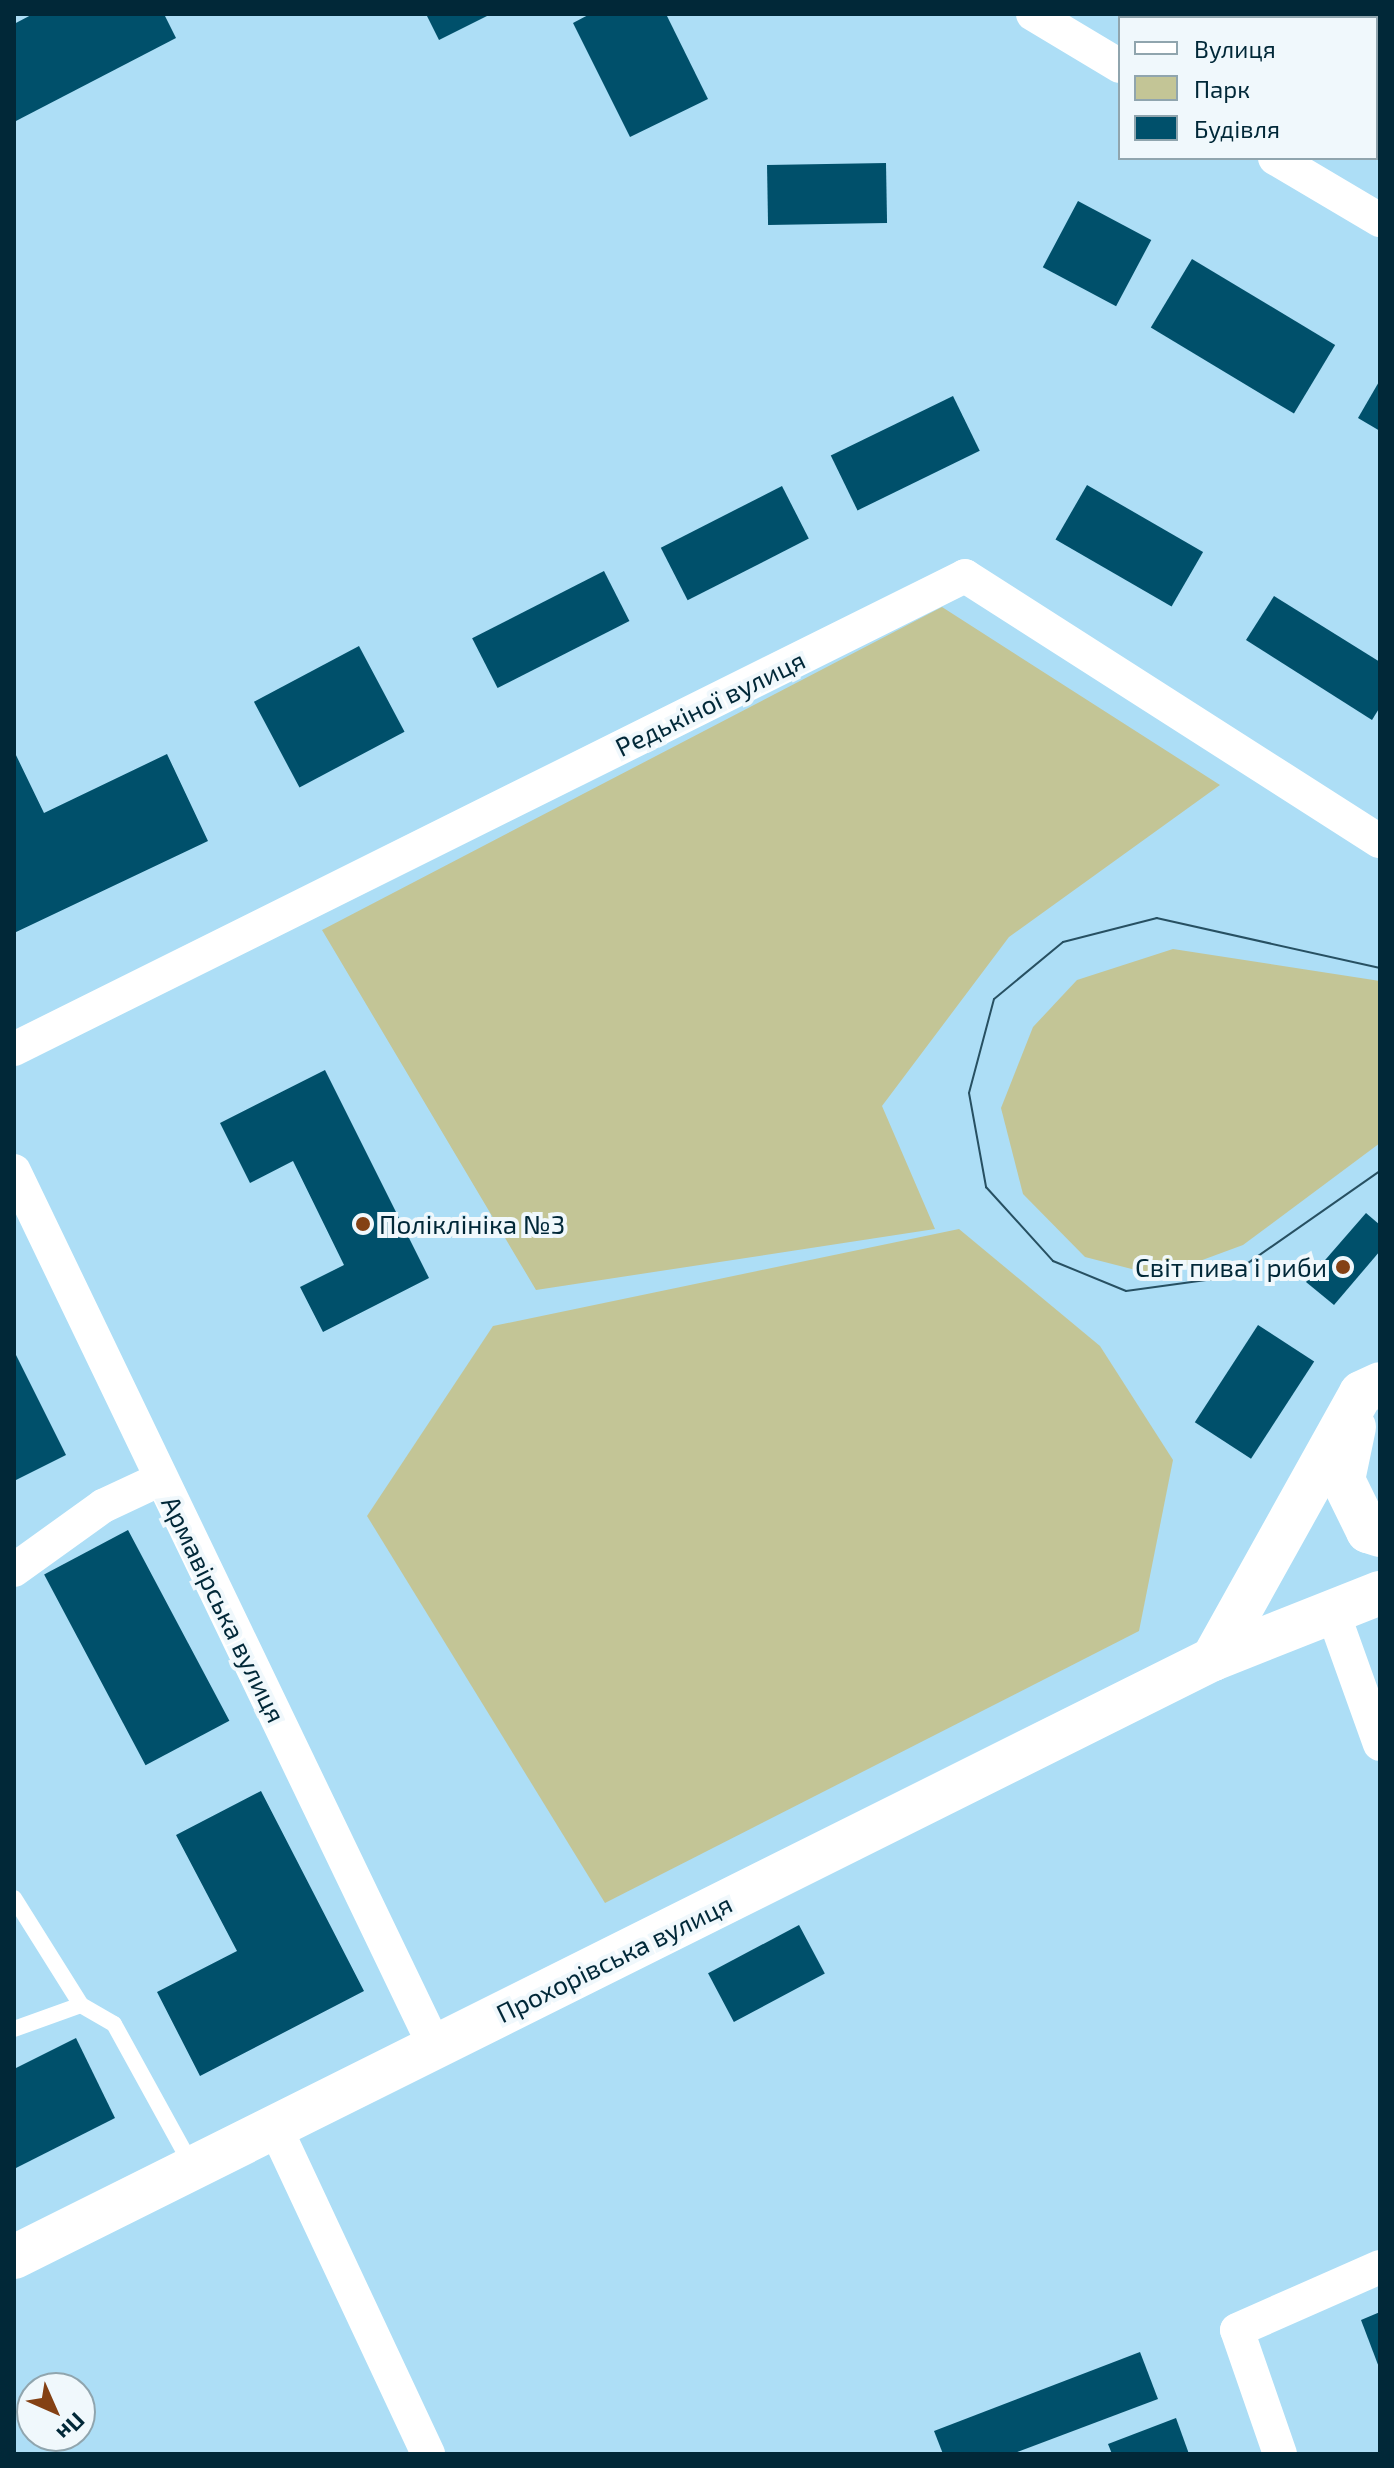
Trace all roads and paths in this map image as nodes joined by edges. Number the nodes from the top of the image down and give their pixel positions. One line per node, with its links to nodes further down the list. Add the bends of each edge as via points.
1 (1033, 14): 2 (street)
2 (1118, 65)
3 (1278, 160): 4 (street)
4 (1380, 220)
5 (1380, 841): 6 (street, Редькіної вулиця, via 965,576)
6 (14, 1049)
7 (14, 1171): 9 (street, Армавірська вулиця)
8 (1370, 1389): 10 (street, via 1343,1480 1368,1531); 14 (street)
9 (161, 1479): 11 (street, via 103,1506); 19 (street, Армавірська вулиця)
10 (1380, 1535)
11 (14, 1570)
12 (1380, 1593): 13 (street, Прохорівська вулиця)
13 (1333, 1613): 14 (street, Прохорівська вулиця); 15 (street)
14 (1213, 1659): 19 (street, Прохорівська вулиця)
15 (1380, 1744)
16 (14, 1898): 17 (lane)
17 (81, 2005): 18 (lane); 21 (lane, via 114,2024)
18 (14, 2029)
19 (435, 2047): 20 (street, Прохорівська вулиця)
20 (275, 2127): 21 (street, Прохорівська вулиця); 24 (street)
21 (193, 2168): 22 (street, Прохорівська вулиця)
22 (14, 2257)
23 (1380, 2267): 25 (street, via 1237,2330)
24 (428, 2454)
25 (1280, 2454)

